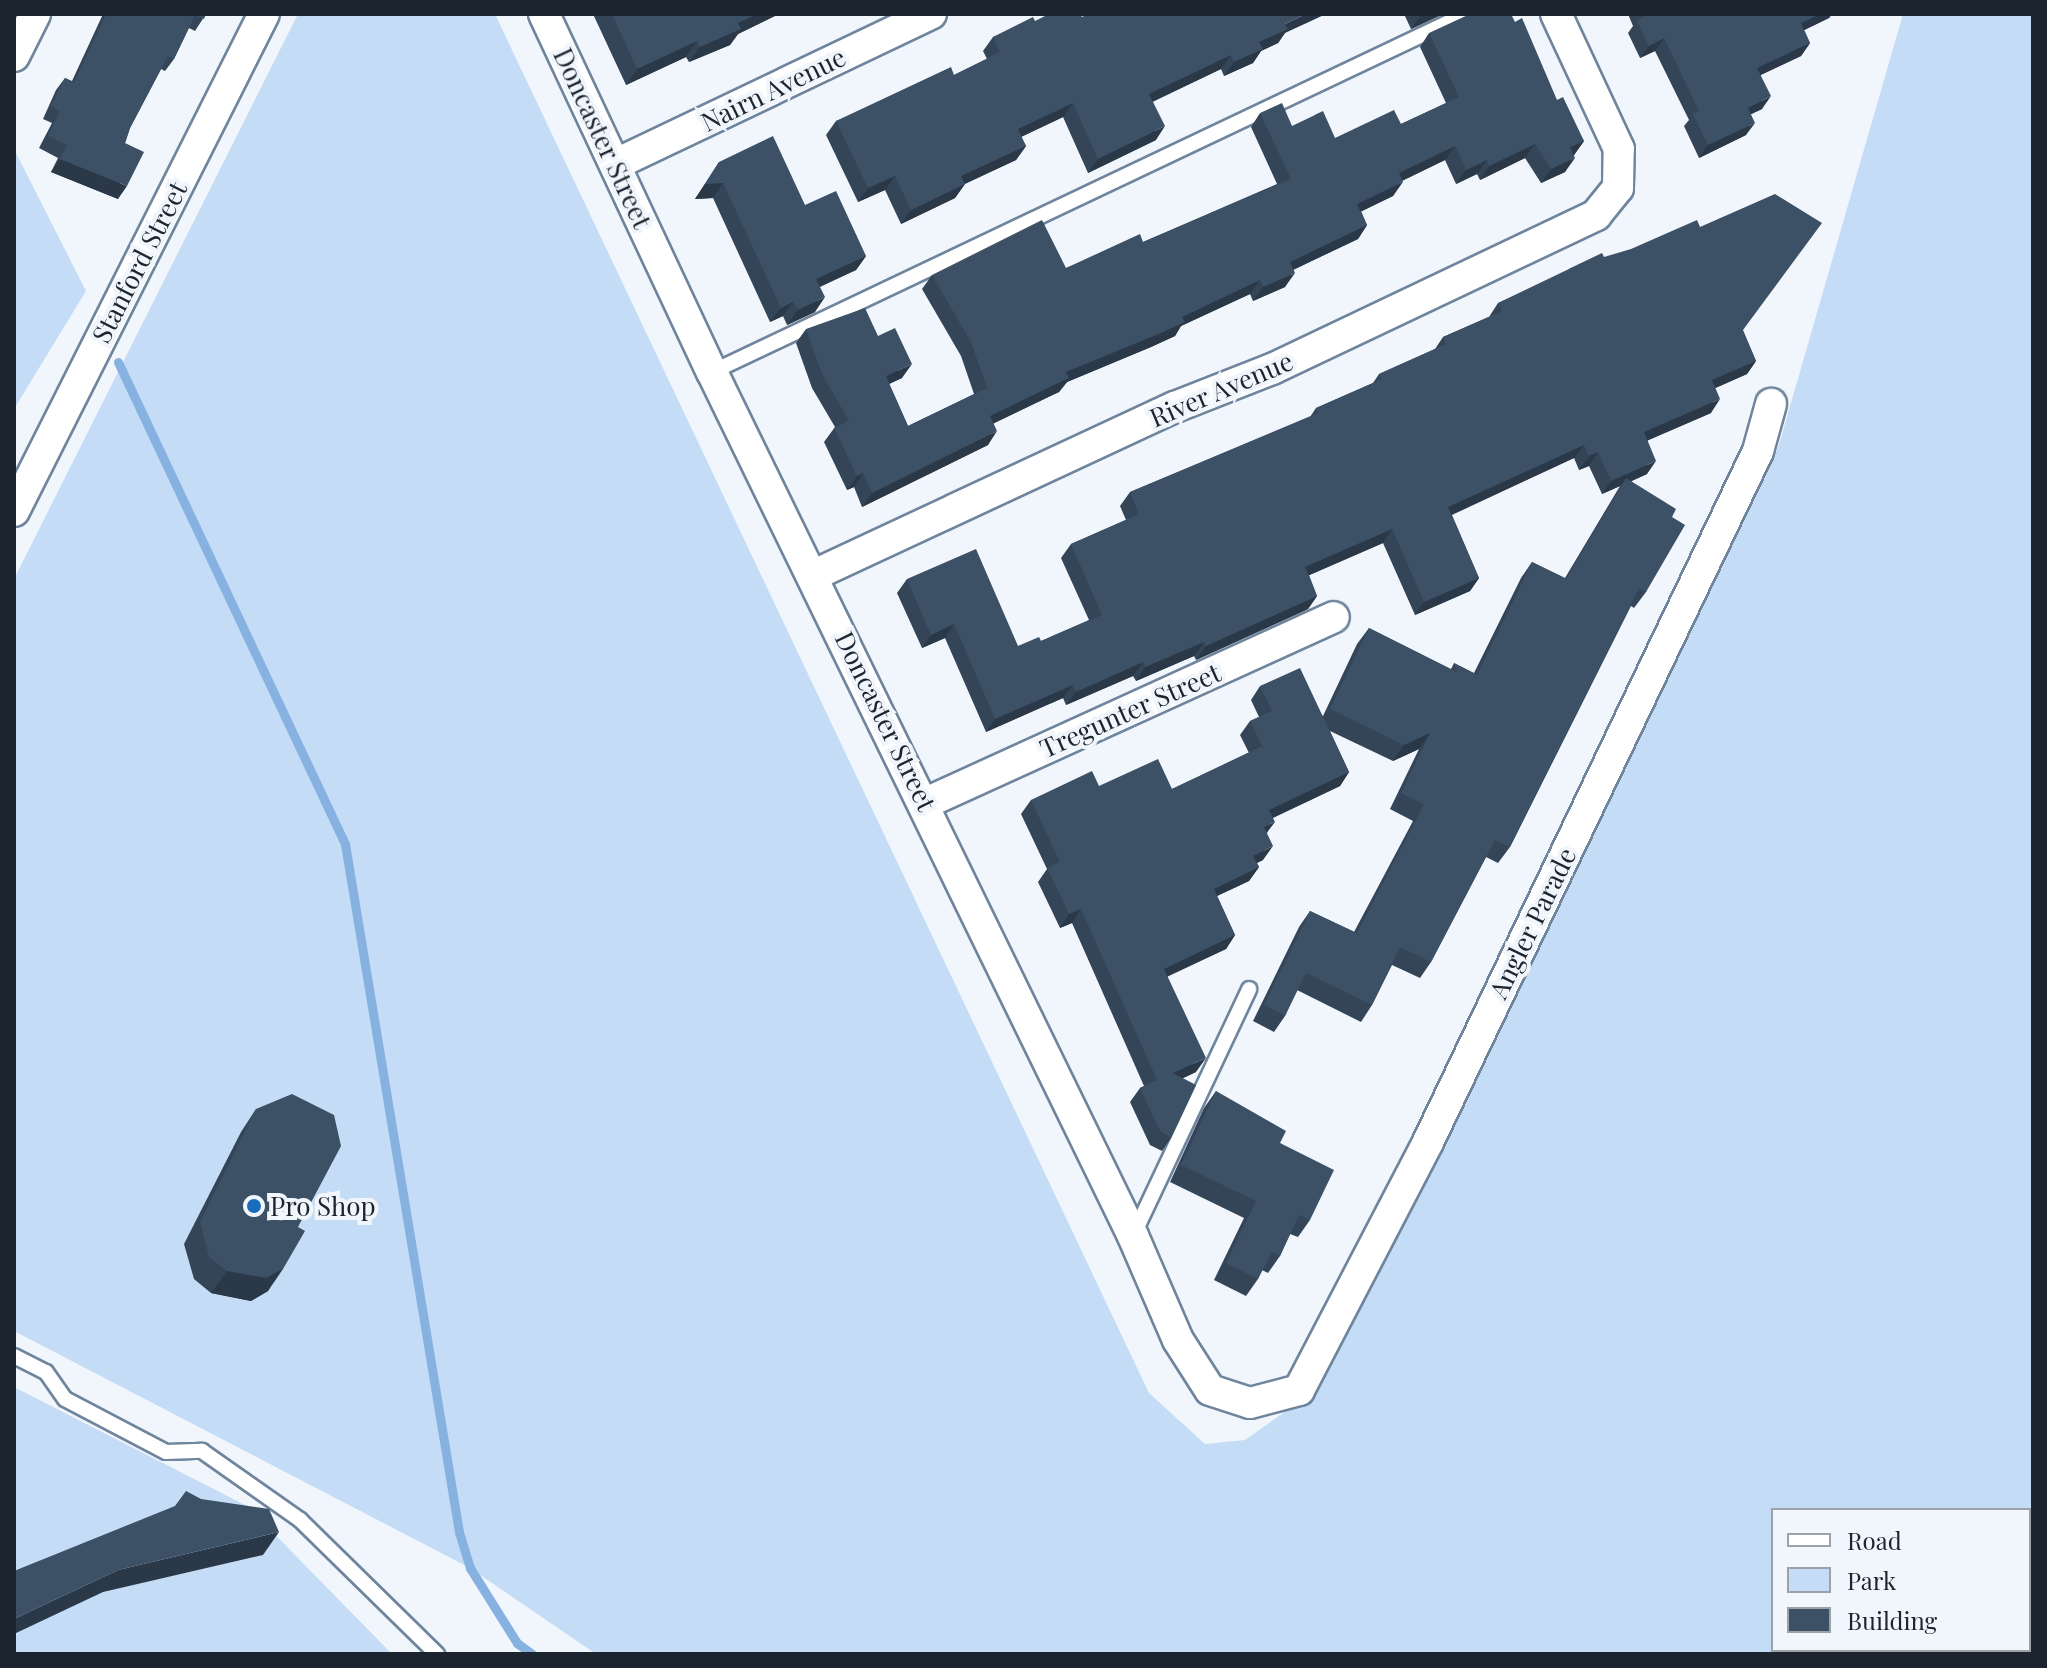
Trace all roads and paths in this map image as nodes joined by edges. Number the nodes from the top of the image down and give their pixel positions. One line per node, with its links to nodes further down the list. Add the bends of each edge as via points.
1 (35, 14): 7 (street)
2 (264, 14): 11 (street, Stanford Street)
3 (544, 14): 8 (street, Doncaster Street)
4 (931, 14): 8 (street, Nairn Avenue)
5 (1466, 14): 9 (lane)
6 (1556, 14): 12 (street, River Avenue, via 1619,149 1618,188 1608,204 1577,224 1272,369 1175,407)
7 (14, 56)
8 (616, 164): 9 (street, Doncaster Street)
9 (712, 372): 12 (street, Doncaster Street)
10 (1771, 404): 18 (street, Angler Parade, via 1758,451 1435,1128 1299,1390)
11 (14, 511)
12 (814, 575): 14 (street, Doncaster Street)
13 (1334, 617): 14 (street, Tregunter Street)
14 (926, 803): 16 (street, Doncaster Street)
15 (1249, 989): 16 (lane)
16 (1133, 1236): 18 (street, Doncaster Street, via 1178,1340 1210,1390)
17 (14, 1356): 19 (lane, via 46,1372 65,1399 166,1452 202,1451 289,1512)
18 (1250, 1403)
19 (437, 1654)

